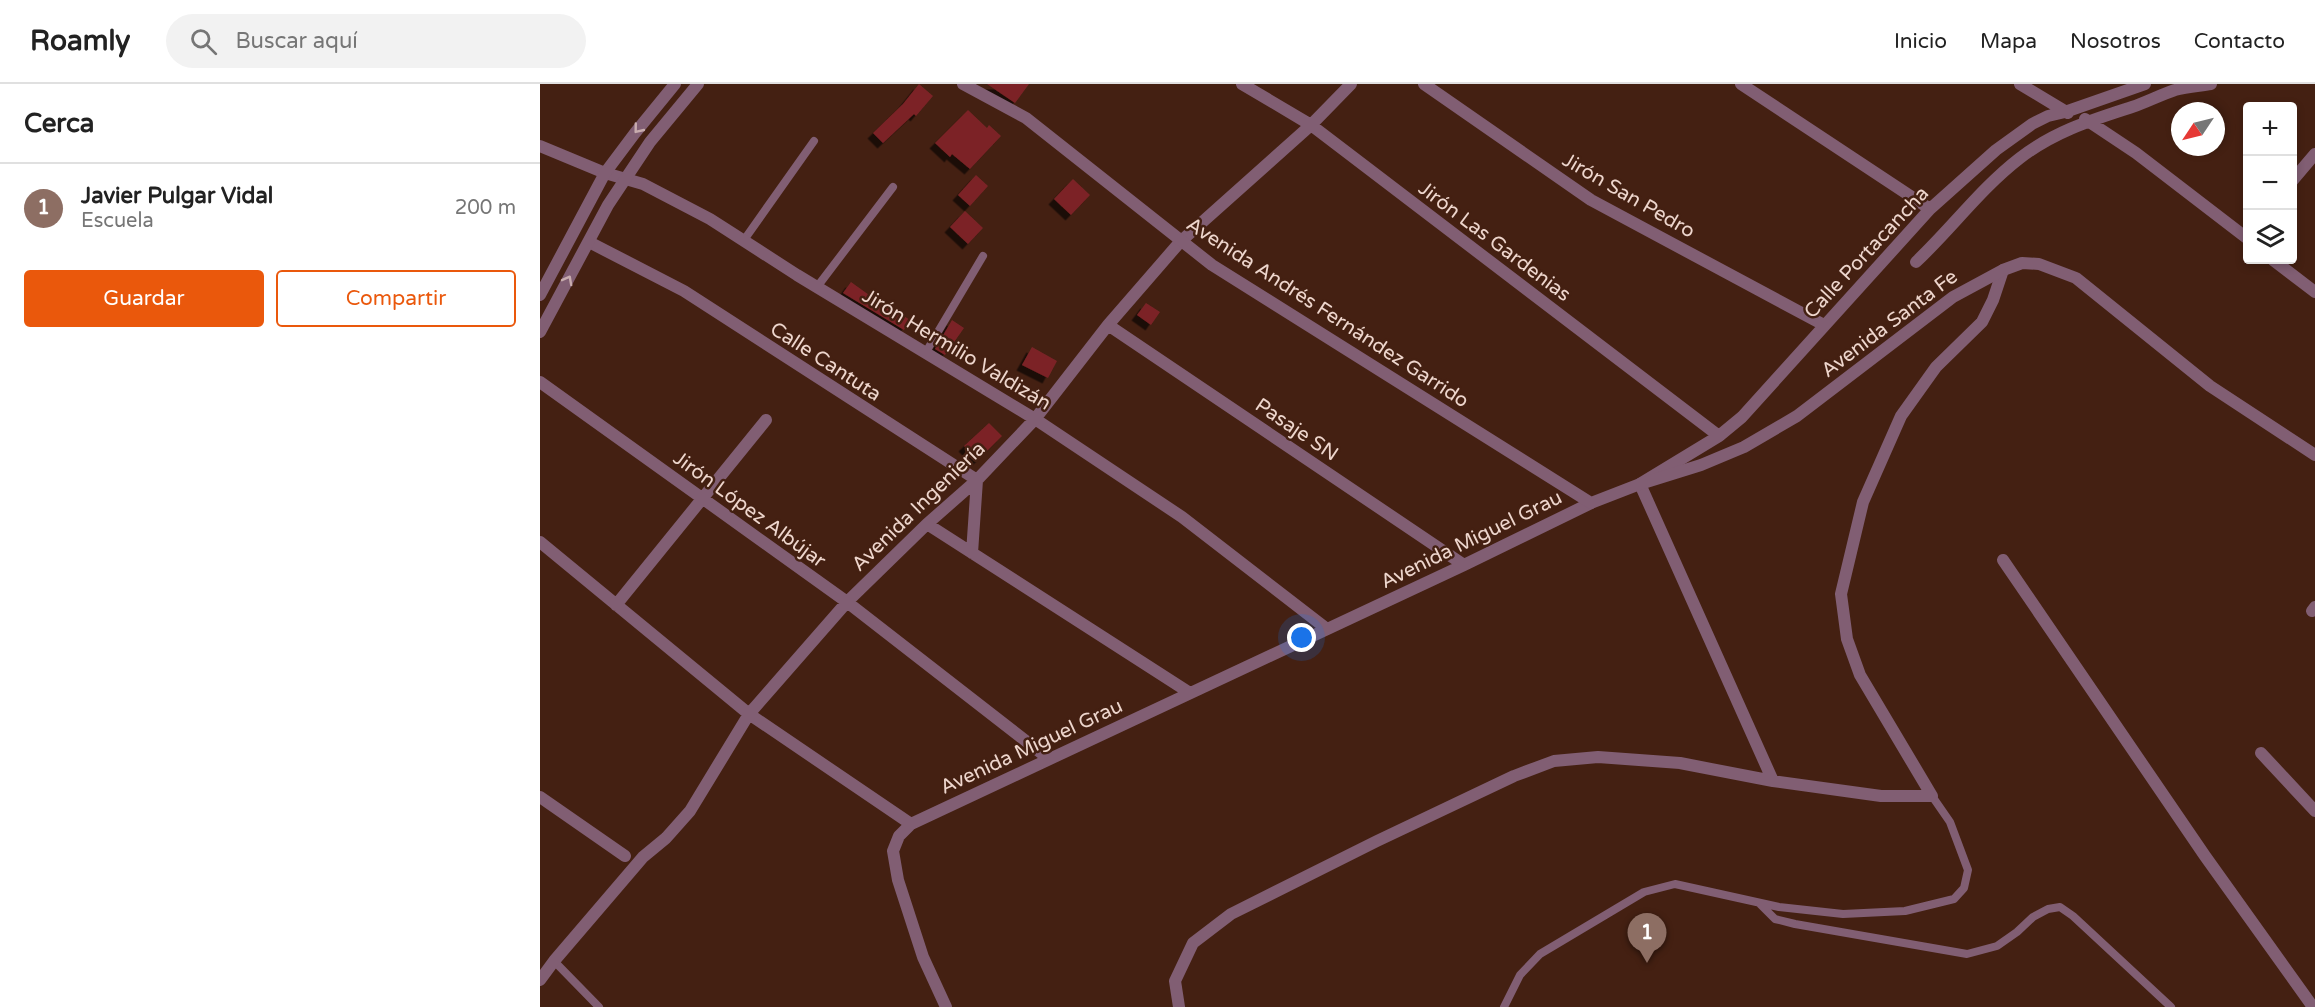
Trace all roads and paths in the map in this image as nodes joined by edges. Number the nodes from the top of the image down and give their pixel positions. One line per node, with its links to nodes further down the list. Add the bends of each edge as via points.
1 (675, 84): 17 (street, one-way to 17)
2 (698, 84): 19 (street, via 650,142)
3 (963, 84): 25 (street, Avenida Andrés Fernández Garrido, via 1026,118)
4 (1242, 84): 13 (street, Jirón Las Gardenias)
5 (1351, 84): 13 (street, Avenida Ingeniería)
6 (1424, 84): 34 (street, Jirón San Pedro, via 1591,200)
7 (1741, 84): 21 (street)
8 (2020, 84): 11 (street)
9 (2145, 84): 11 (street, Calle Portacancha)
10 (2211, 84): 12 (street, via 2175,90)
11 (2065, 112): 12 (street); 21 (street, Calle Portacancha, via 2032,124 1996,150)
12 (2088, 120): 22 (street); 27 (street, via 2021,158 1979,194)
13 (1311, 125): 25 (street, Avenida Ingeniería); 40 (street, Jirón Las Gardenias)
14 (814, 141): 23 (lane)
15 (540, 146): 17 (street, Jirón Hermilio Valdizán)
16 (2315, 154): 18 (street)
17 (605, 173): 19 (street, Jirón Hermilio Valdizán); 32 (street)
18 (2297, 175)
19 (626, 179): 23 (street, Jirón Hermilio Valdizán, via 643,184); 24 (street)
20 (893, 187): 30 (lane)
21 (1930, 209): 34 (street, Calle Portacancha)
22 (2243, 234)
23 (744, 240): 30 (street, Jirón Hermilio Valdizán)
24 (589, 242): 35 (street, one-way to 24); 42 (street, Calle Cantuta, via 684,291)
25 (1180, 242): 33 (street, Avenida Ingeniería); 45 (street, Avenida Andrés Fernández Garrido, via 1212,266)
26 (983, 256): 36 (lane)
27 (1916, 262)
28 (2278, 264): 31 (street)
29 (2003, 270): 41 (street, Avenida Santa Fe, via 2022,263 2039,264 2076,278 2210,386); 43 (street, Avenida Santa Fe, via 1953,297 1797,416 1744,447); 59 (street, via 1982,322 1936,366 1901,416 1863,502 1841,594 1847,639 1860,675)
30 (817, 286): 36 (street, Jirón Hermilio Valdizán)
31 (2315, 292)
32 (540, 295)
33 (1108, 325): 38 (street, Avenida Ingeniería); 50 (street, Pasaje SN)
34 (1824, 325): 40 (street, Calle Portacancha, via 1742,417)
35 (540, 332)
36 (926, 352): 38 (street, Jirón Hermilio Valdizán)
37 (540, 382): 44 (street, Jirón López Albújar)
38 (1035, 418): 42 (street, Avenida Ingeniería); 53 (street, Jirón Hermilio Valdizán, via 1182,517)
39 (766, 420): 44 (street)
40 (1719, 436): 43 (street, Calle Portacancha)
41 (2315, 455)
42 (977, 480): 46 (street, Avenida Ingeniería); 48 (street)
43 (1640, 484): 45 (street, Avenida Santa Fe); 58 (street)
44 (703, 500): 51 (street, Jirón López Albújar); 52 (street)
45 (1591, 503): 50 (street, Avenida Miguel Grau)
46 (927, 524): 48 (street); 51 (street, Avenida Ingeniería)
47 (540, 542): 52 (street)
48 (972, 553): 54 (street)
49 (2003, 560): 72 (street)
50 (1464, 565): 53 (street, Avenida Miguel Grau)
51 (847, 602): 55 (street, Avenida Ingeniería); 57 (street, Jirón López Albújar)
52 (616, 605): 55 (street)
53 (1327, 629): 54 (street, Avenida Miguel Grau)
54 (1190, 693): 57 (street, Avenida Miguel Grau)
55 (748, 714): 62 (street); 65 (street, Avenida Ingeniería, via 690,811 643,857)
56 (2261, 753): 61 (street)
57 (1049, 759): 62 (street, Avenida Miguel Grau)
58 (1773, 781): 59 (street, via 1881,796); 69 (street, via 1680,763 1598,757 1554,761 1377,841 1232,915 1193,943 1175,981)
59 (1932, 796): 64 (lane, via 1950,822 1968,870 1964,888 1954,899 1905,910 1842,914)
60 (540, 797): 63 (street)
61 (2315, 811)
62 (911, 824): 68 (street, via 899,836 893,851 898,879 923,957)
63 (625, 856)
64 (1759, 903): 70 (lane, via 1675,884 1644,892 1540,954 1520,975); 71 (lane, via 1775,919 1795,924 1967,954 1997,946 2033,917 2060,907)
65 (554, 961): 66 (street, Avenida Ingeniería); 67 (lane)
66 (540, 980)
67 (599, 1007)
68 (946, 1007)
69 (1179, 1007)
70 (1504, 1007)
71 (2170, 1007)
72 (2313, 1007)

